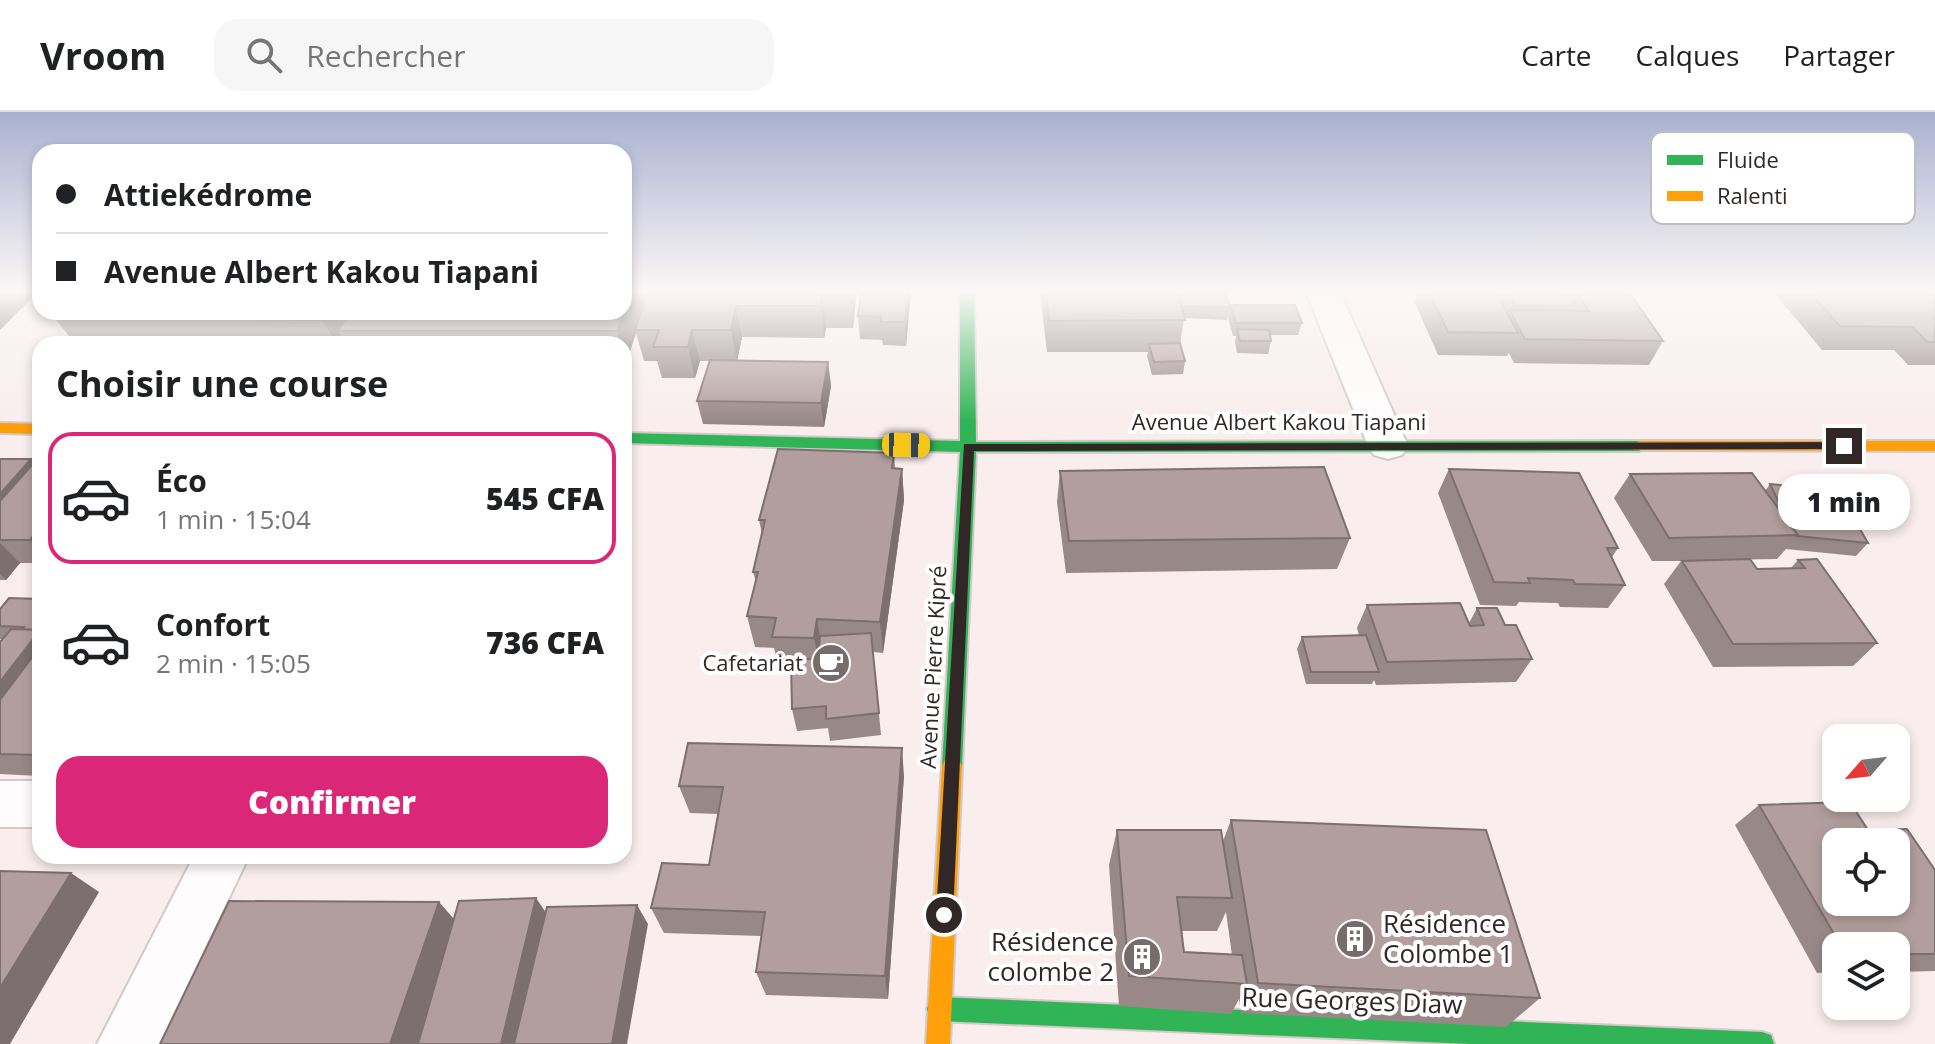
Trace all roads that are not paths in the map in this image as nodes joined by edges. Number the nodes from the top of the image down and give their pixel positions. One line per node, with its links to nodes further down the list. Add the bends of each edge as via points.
1 (967, 335): 8 (street, Avenue Pierre Kipré)
2 (1341, 335): 6 (street)
3 (0, 428): 4 (street)
4 (32, 429)
5 (632, 438): 8 (street, Avenue Albert Kakou Tiapani)
6 (1388, 446): 7 (street, Avenue Albert Kakou Tiapani); 8 (street, Avenue Albert Kakou Tiapani)
7 (1935, 446)
8 (968, 447): 12 (street, Avenue Pierre Kipré)
9 (0, 804): 10 (street)
10 (32, 804)
11 (218, 864): 13 (street)
12 (939, 1009): 14 (street, Avenue Pierre Kipré); 15 (street, Rue Georges Diaw)
13 (127, 1044)
14 (938, 1044)
15 (1762, 1044)

